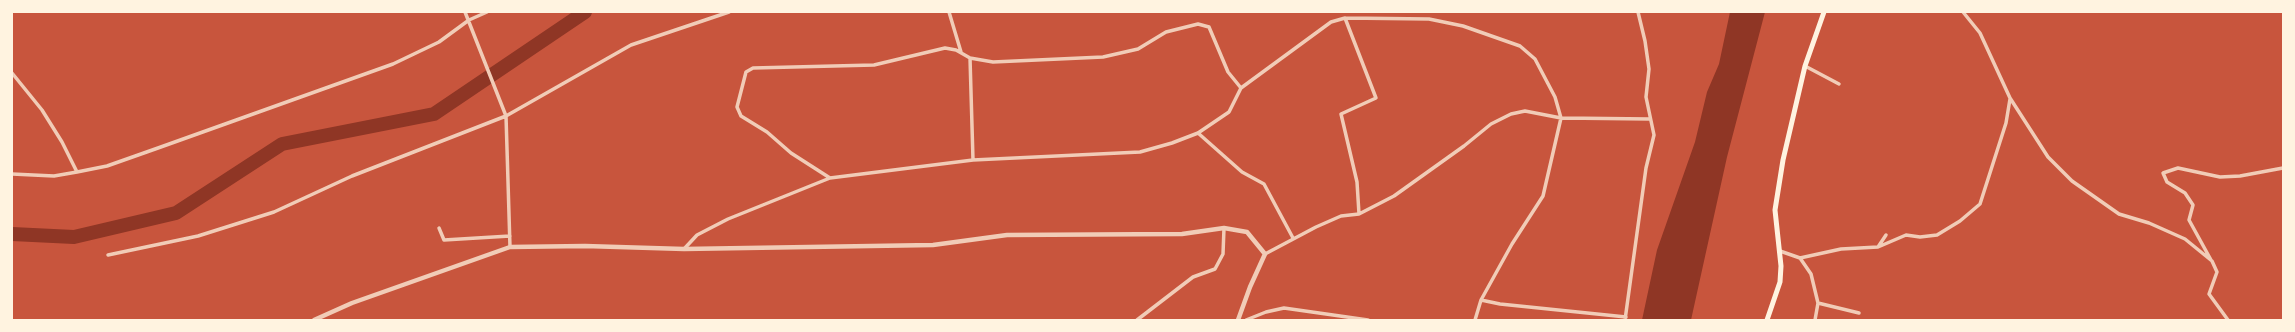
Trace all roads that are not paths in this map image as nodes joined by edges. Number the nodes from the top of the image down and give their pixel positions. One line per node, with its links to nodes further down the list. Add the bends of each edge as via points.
1 (465, 12): 9 (street)
2 (487, 12): 9 (street)
3 (729, 12): 17 (street, via 631,45)
4 (949, 12): 10 (street)
5 (1638, 12): 19 (street, via 1646,41 1649,69 1646,97)
6 (1824, 12): 12 (main road)
7 (1963, 12): 16 (street, via 1980,33)
8 (1345, 18): 15 (street, via 1331,22); 18 (street, via 1429,19 1463,26 1520,46 1535,59 1556,97); 26 (street, via 1376,98 1340,114 1357,182)
9 (469, 20): 17 (street); 23 (street, via 439,42 394,64 107,166)
10 (961, 52): 11 (street); 25 (street, via 945,48 874,65 753,68 746,72 737,107 741,116)
11 (970, 58): 15 (street, via 993,62 1103,57 1138,49 1166,32 1198,24 1208,27 1228,72); 21 (street)
12 (1805, 66): 14 (street); 35 (main road, via 1778,187 1776,210)
13 (12, 73): 23 (street, via 42,110)
14 (1839, 84)
15 (1241, 88): 20 (street, via 1229,112)
16 (2010, 98): 33 (street, via 2006,123 1980,204 1960,221 1937,235 1906,235); 39 (street, via 2048,157 2072,181 2119,214 2149,223 2185,239)
17 (506, 116): 30 (street); 37 (street, via 352,176 274,212 198,236)
18 (1561, 118): 19 (street); 26 (street, via 1525,111 1498,120 1394,196); 40 (street, via 1543,196 1512,244)
19 (1650, 119): 43 (street, via 1654,134 1646,168)
20 (1198, 133): 21 (street, via 1140,152); 31 (street, via 1242,172 1264,184)
21 (974, 160): 25 (street)
22 (2283, 168): 39 (street, via 2226,177 2178,168 2163,173 2167,182 2185,193 2193,205 2189,220)
23 (77, 172): 24 (street, via 54,176)
24 (12, 174)
25 (830, 178): 34 (street, via 728,219 697,235)
26 (1359, 214): 31 (street, via 1341,216)
27 (440, 228): 30 (street, via 444,240)
28 (1224, 228): 34 (street, via 1182,234 1007,235 934,245); 36 (street, via 1247,232); 45 (street, via 1223,254 1215,269 1193,277)
29 (1886, 235): 33 (street)
30 (510, 236): 32 (street)
31 (1293, 238): 36 (street)
32 (510, 247): 34 (street, via 585,246); 44 (street, via 352,303)
33 (1878, 247): 38 (street, via 1841,249)
34 (684, 250)
35 (1780, 251): 38 (street); 50 (main road, via 1780,282)
36 (1265, 254): 46 (street)
37 (108, 255)
38 (1800, 258): 41 (street, via 1811,274)
39 (2212, 261): 52 (street, via 2217,272 2209,294)
40 (1481, 300): 43 (street); 49 (street)
41 (1818, 303): 42 (street); 51 (street)
42 (1859, 313)
43 (1626, 319)
44 (314, 320)
45 (1138, 320)
46 (1238, 320)
47 (1246, 320): 48 (street, via 1284,308)
48 (1368, 320)
49 (1475, 320)
50 (1767, 320)
51 (1815, 320)
52 (2228, 320)

